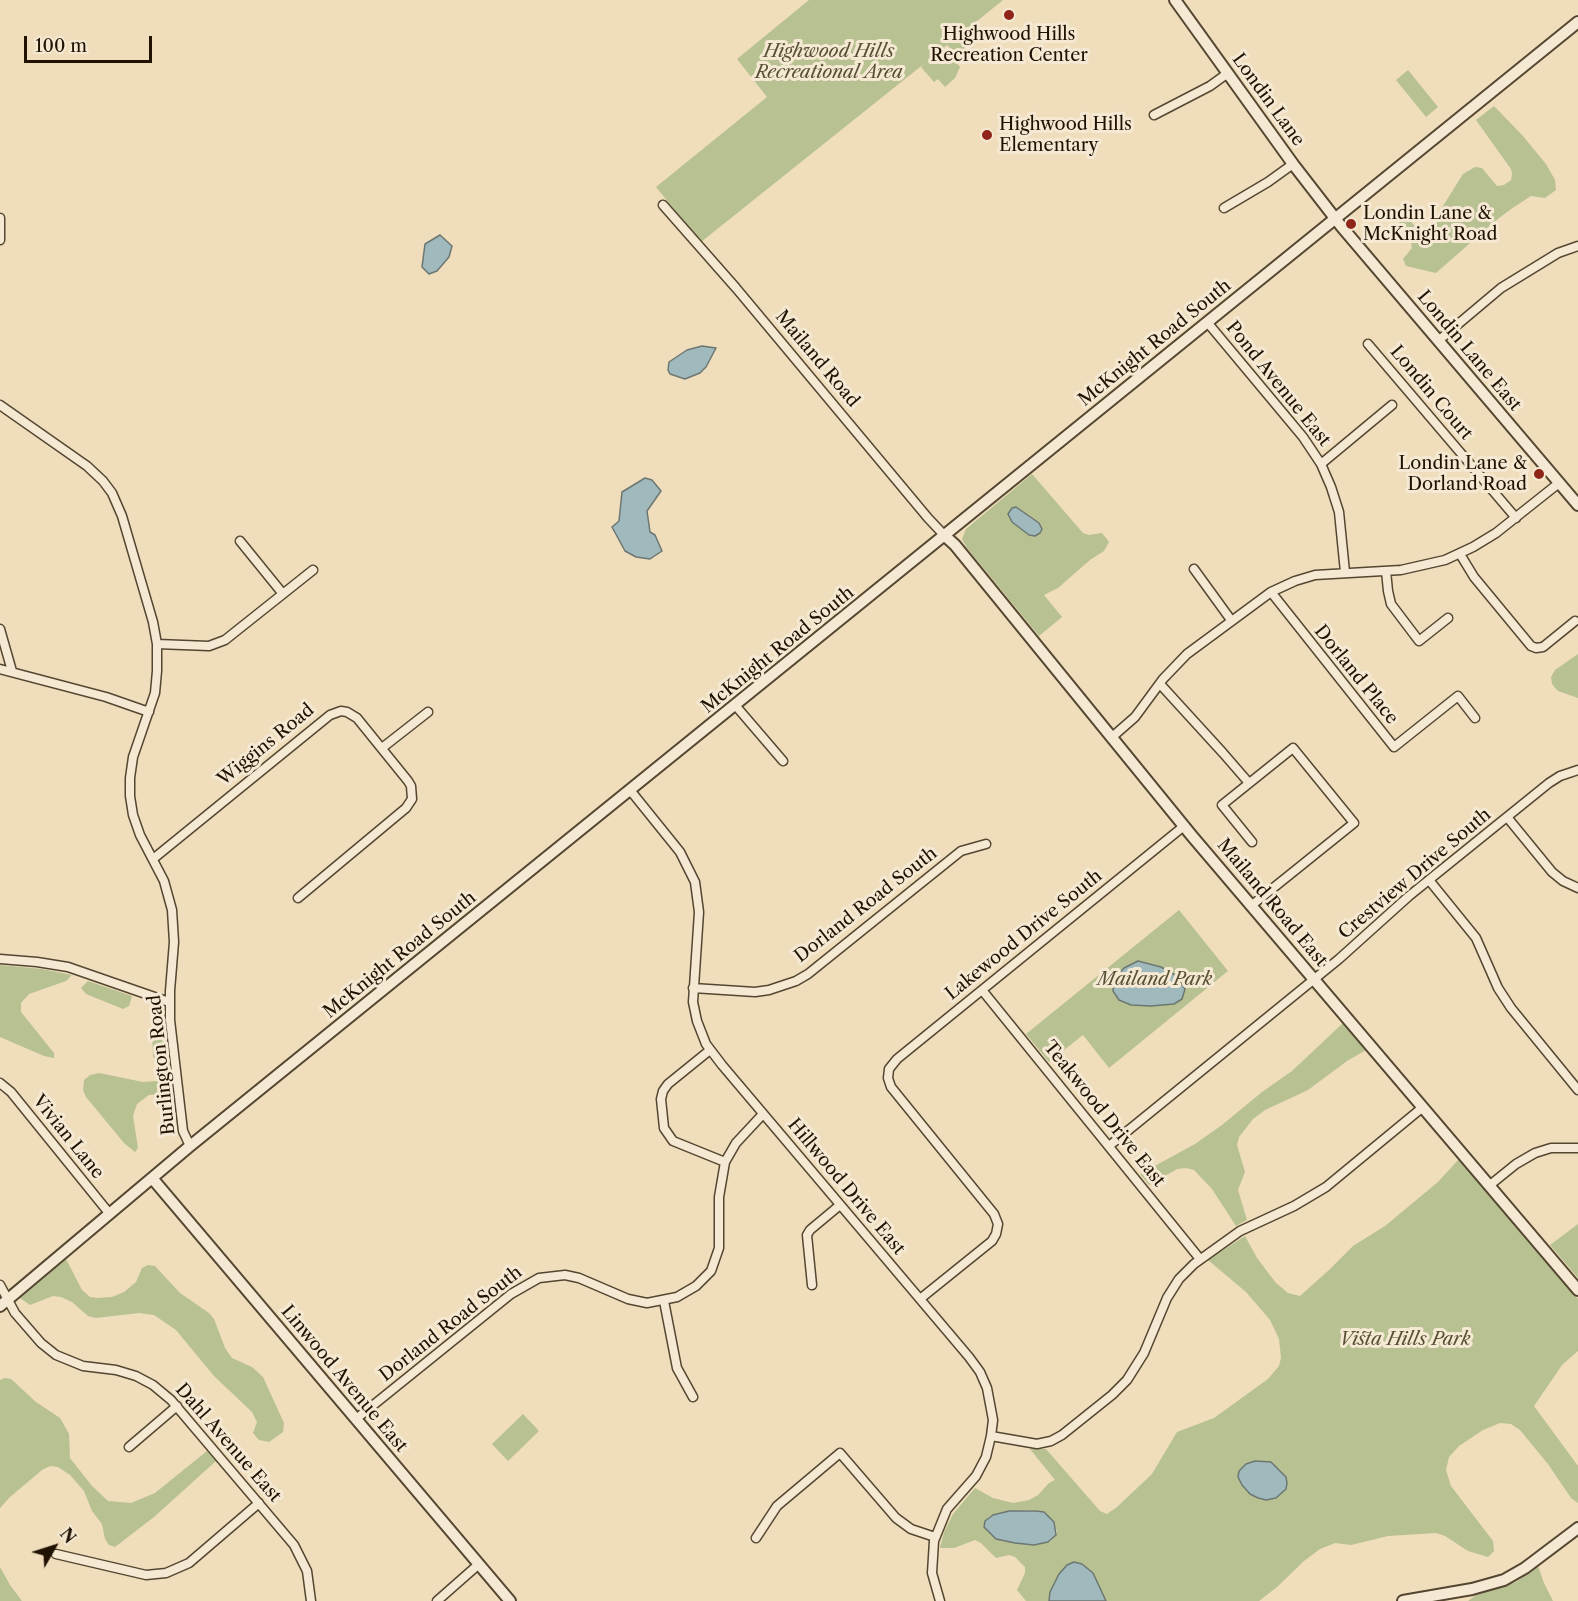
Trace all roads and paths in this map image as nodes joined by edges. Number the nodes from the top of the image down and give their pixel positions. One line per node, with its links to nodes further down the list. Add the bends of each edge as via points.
1 (1175, 0): 3 (street, Londin Lane)
2 (1578, 22): 9 (street, McKnight Road South)
3 (1228, 73): 4 (street); 5 (street, Londin Lane)
4 (1154, 115)
5 (1293, 164): 7 (street); 9 (street, Londin Lane)
6 (663, 205): 21 (street, Mailand Road)
7 (1224, 208)
8 (0, 218): 10 (street)
9 (1335, 218): 12 (street, McKnight Road South); 13 (street, Londin Lane East)
10 (0, 240)
11 (1578, 246): 13 (street, via 1558,253 1501,288)
12 (1207, 322): 17 (street, Pond Avenue East); 21 (street, McKnight Road South)
13 (1438, 341): 18 (street, Londin Lane East)
14 (1368, 344): 20 (street, Londin Court)
15 (0, 405): 34 (street, Burlington Road, via 87,466 112,494 129,537)
16 (1392, 405): 17 (street)
17 (1321, 464): 27 (street, Pond Avenue East, via 1339,512)
18 (1559, 483): 19 (street, Londin Lane East); 20 (street)
19 (1578, 505)
20 (1516, 518): 23 (street)
21 (944, 535): 38 (street, McKnight Road South); 42 (street, Mailand Road East)
22 (240, 541): 29 (street)
23 (1460, 554): 26 (street, via 1426,566); 32 (street, via 1531,646 1543,647)
24 (1194, 569): 31 (street)
25 (312, 570): 29 (street)
26 (1386, 571): 27 (street); 30 (street, via 1391,604 1419,641)
27 (1345, 572): 28 (street, via 1302,579)
28 (1271, 592): 31 (street); 41 (street, Dorland Place, via 1394,747 1458,696)
29 (283, 594): 34 (street, via 218,644)
30 (1448, 618)
31 (1231, 620): 37 (street, via 1187,654)
32 (1575, 621)
33 (0, 629): 36 (street)
34 (157, 644): 39 (street, Burlington Road, via 158,671)
35 (0, 669): 36 (street)
36 (12, 671): 39 (street)
37 (1160, 684): 42 (street, via 1135,717); 46 (street)
38 (735, 705): 44 (street); 47 (street, McKnight Road South)
39 (149, 712): 52 (street, Burlington Road, via 130,778 133,814)
40 (428, 712): 43 (street)
41 (1475, 718)
42 (1111, 738): 49 (street, Mailand Road East)
43 (382, 748): 52 (street, Wiggins Road, via 353,714 335,712); 55 (street, Wiggins Road, via 411,786 412,799)
44 (783, 761)
45 (1578, 770): 48 (street, Crestview Drive South, via 1556,778)
46 (1249, 783): 50 (street, via 1222,805); 56 (street, via 1293,748 1354,823)
47 (630, 790): 59 (street, Hillwood Drive East, via 680,852 695,882 699,912); 67 (street, McKnight Road South)
48 (1507, 817): 53 (street, Crestview Drive South); 54 (street, via 1549,869)
49 (1184, 826): 56 (street, Mailand Road East); 60 (street, Lakewood Drive South)
50 (1252, 842)
51 (986, 844): 59 (street, Dorland Road South, via 960,851 796,981 754,992)
52 (153, 859): 61 (street, Burlington Road, via 169,896 174,926)
53 (1429, 880): 58 (street, Crestview Drive South); 64 (street, via 1476,939 1511,1008)
54 (1578, 888)
55 (298, 898)
56 (1252, 905): 58 (street, Mailand Road East)
57 (0, 959): 61 (street, via 68,967)
58 (1314, 979): 65 (street, Mailand Road East); 68 (street, Crestview Drive South)
59 (693, 988): 62 (street, Hillwood Drive East, via 697,1021)
60 (982, 990): 68 (street, Teakwood Drive East); 79 (street, Lakewood Drive South, via 894,1062 887,1073 893,1089 998,1221 993,1239)
61 (170, 1002): 67 (street, Burlington Road, via 183,1131)
62 (710, 1050): 66 (street, Hillwood Drive East); 70 (street, via 663,1091 664,1128 673,1141)
63 (0, 1083): 74 (street, Vivian Lane)
64 (1576, 1085)
65 (1423, 1107): 72 (street, Mailand Road East); 75 (street, via 1326,1187 1240,1231)
66 (763, 1114): 70 (street, Dorland Road South, via 736,1143); 73 (street, Hillwood Drive East)
67 (190, 1146): 71 (street, McKnight Road South)
68 (1109, 1146): 75 (street, Teakwood Drive East)
69 (1578, 1148): 72 (street, via 1551,1148 1535,1153)
70 (725, 1162): 80 (street, Dorland Road South, via 720,1182 716,1260 696,1286)
71 (152, 1178): 74 (street, McKnight Road South); 84 (street, Linwood Avenue East)
72 (1490, 1185): 78 (street, Mailand Road East)
73 (840, 1205): 77 (street, via 807,1235); 79 (street, Hillwood Drive East)
74 (109, 1213): 81 (street, McKnight Road South)
75 (1200, 1259): 85 (street, via 1170,1292 1140,1360 1112,1395 1051,1441 1034,1443)
76 (0, 1285): 81 (street, Dahl Avenue East)
77 (812, 1285)
78 (1578, 1290)
79 (920, 1299): 85 (street, Hillwood Drive East, via 980,1372 992,1408)
80 (664, 1301): 82 (street, via 677,1368); 84 (street, Dorland Road South, via 639,1302 565,1275 539,1278 511,1294)
81 (4, 1303): 83 (street, Dahl Avenue East, via 61,1358 136,1376 159,1389)
82 (693, 1397)
83 (177, 1406): 86 (street); 87 (street, Dahl Avenue East)
84 (356, 1419): 92 (street, Linwood Avenue East)
85 (991, 1436): 89 (street, Hillwood Drive East, via 980,1469 947,1509)
86 (129, 1447)
87 (259, 1503): 91 (street, via 189,1563 166,1573 146,1575); 94 (street, Dahl Avenue East, via 300,1556 308,1576)
88 (1578, 1528): 93 (street, via 1515,1574)
89 (935, 1537): 90 (street, via 911,1529 896,1518 840,1453 777,1506); 97 (street, Hillwood Drive East, via 932,1573)
90 (756, 1538)
91 (56, 1554)
92 (479, 1564): 95 (street); 96 (street, Linwood Avenue East)
93 (1458, 1596): 98 (street)
94 (311, 1601)
95 (437, 1601)
96 (510, 1601)
97 (940, 1601)
98 (1403, 1601)

